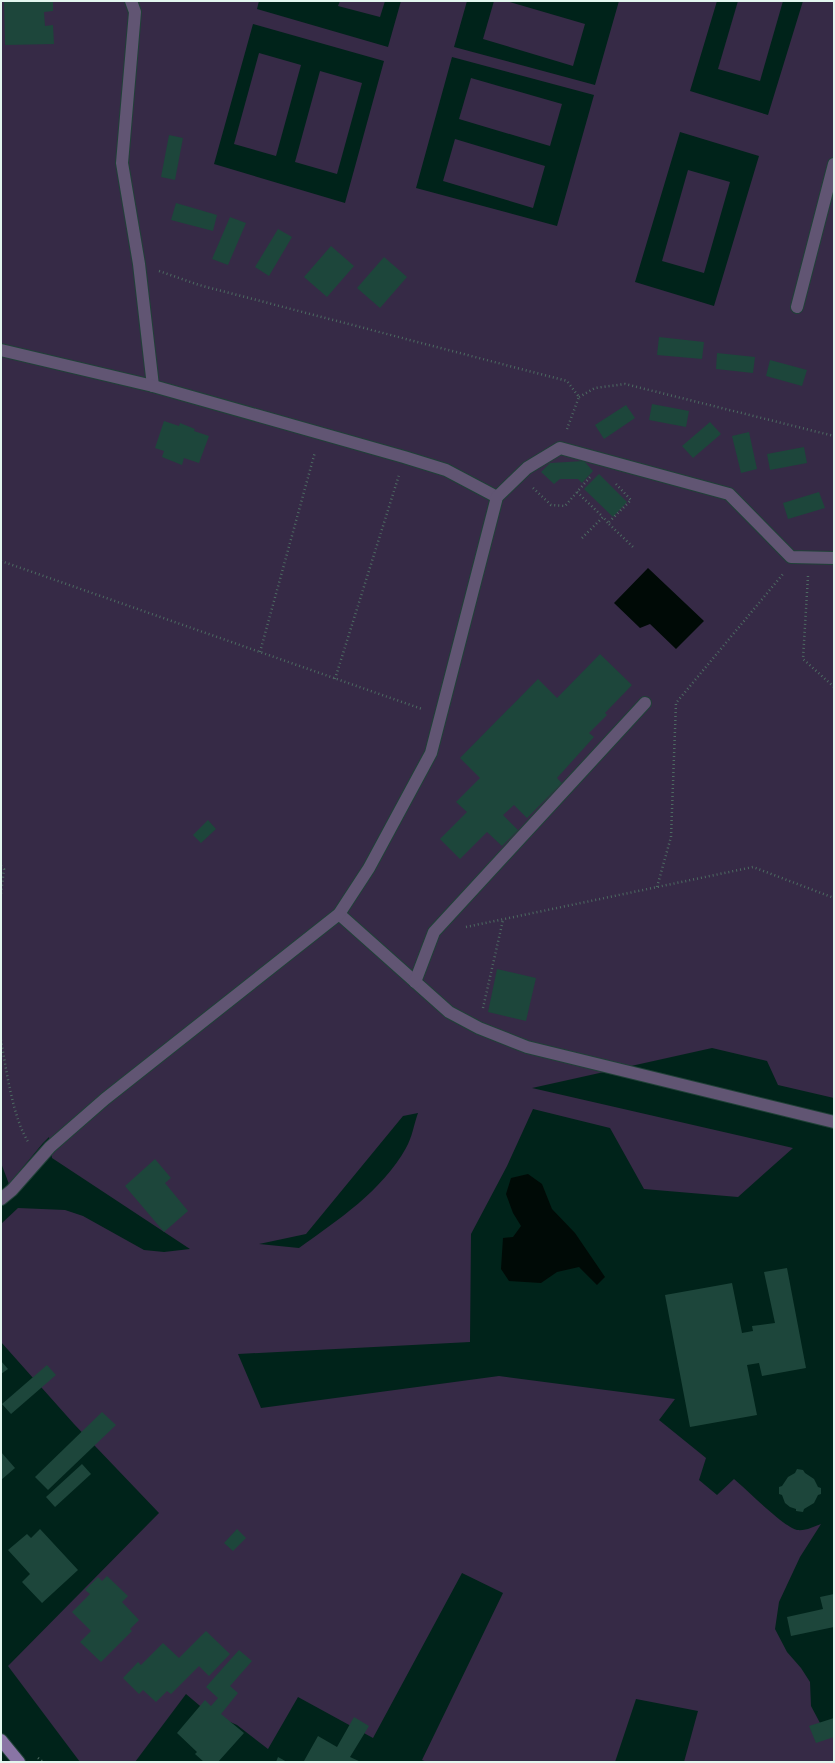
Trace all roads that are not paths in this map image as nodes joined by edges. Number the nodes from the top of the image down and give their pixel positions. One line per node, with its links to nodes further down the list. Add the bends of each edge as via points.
1 (131, 1): 5 (lane, via 135,12 122,163 139,264)
2 (834, 164): 3 (lane)
3 (797, 307)
4 (1, 350): 5 (lane)
5 (153, 386): 6 (lane, via 446,470)
6 (497, 497): 7 (lane, via 527,468 560,448 729,494 791,557); 9 (lane, via 432,753 369,868)
7 (834, 558)
8 (645, 703): 10 (lane, via 434,932)
9 (339, 914): 10 (lane); 12 (lane, via 105,1099 50,1147)
10 (415, 982): 11 (lane, via 449,1012 479,1028 527,1047)
11 (834, 1122)
12 (1, 1199)
13 (1, 1740): 14 (street)
14 (19, 1762)

